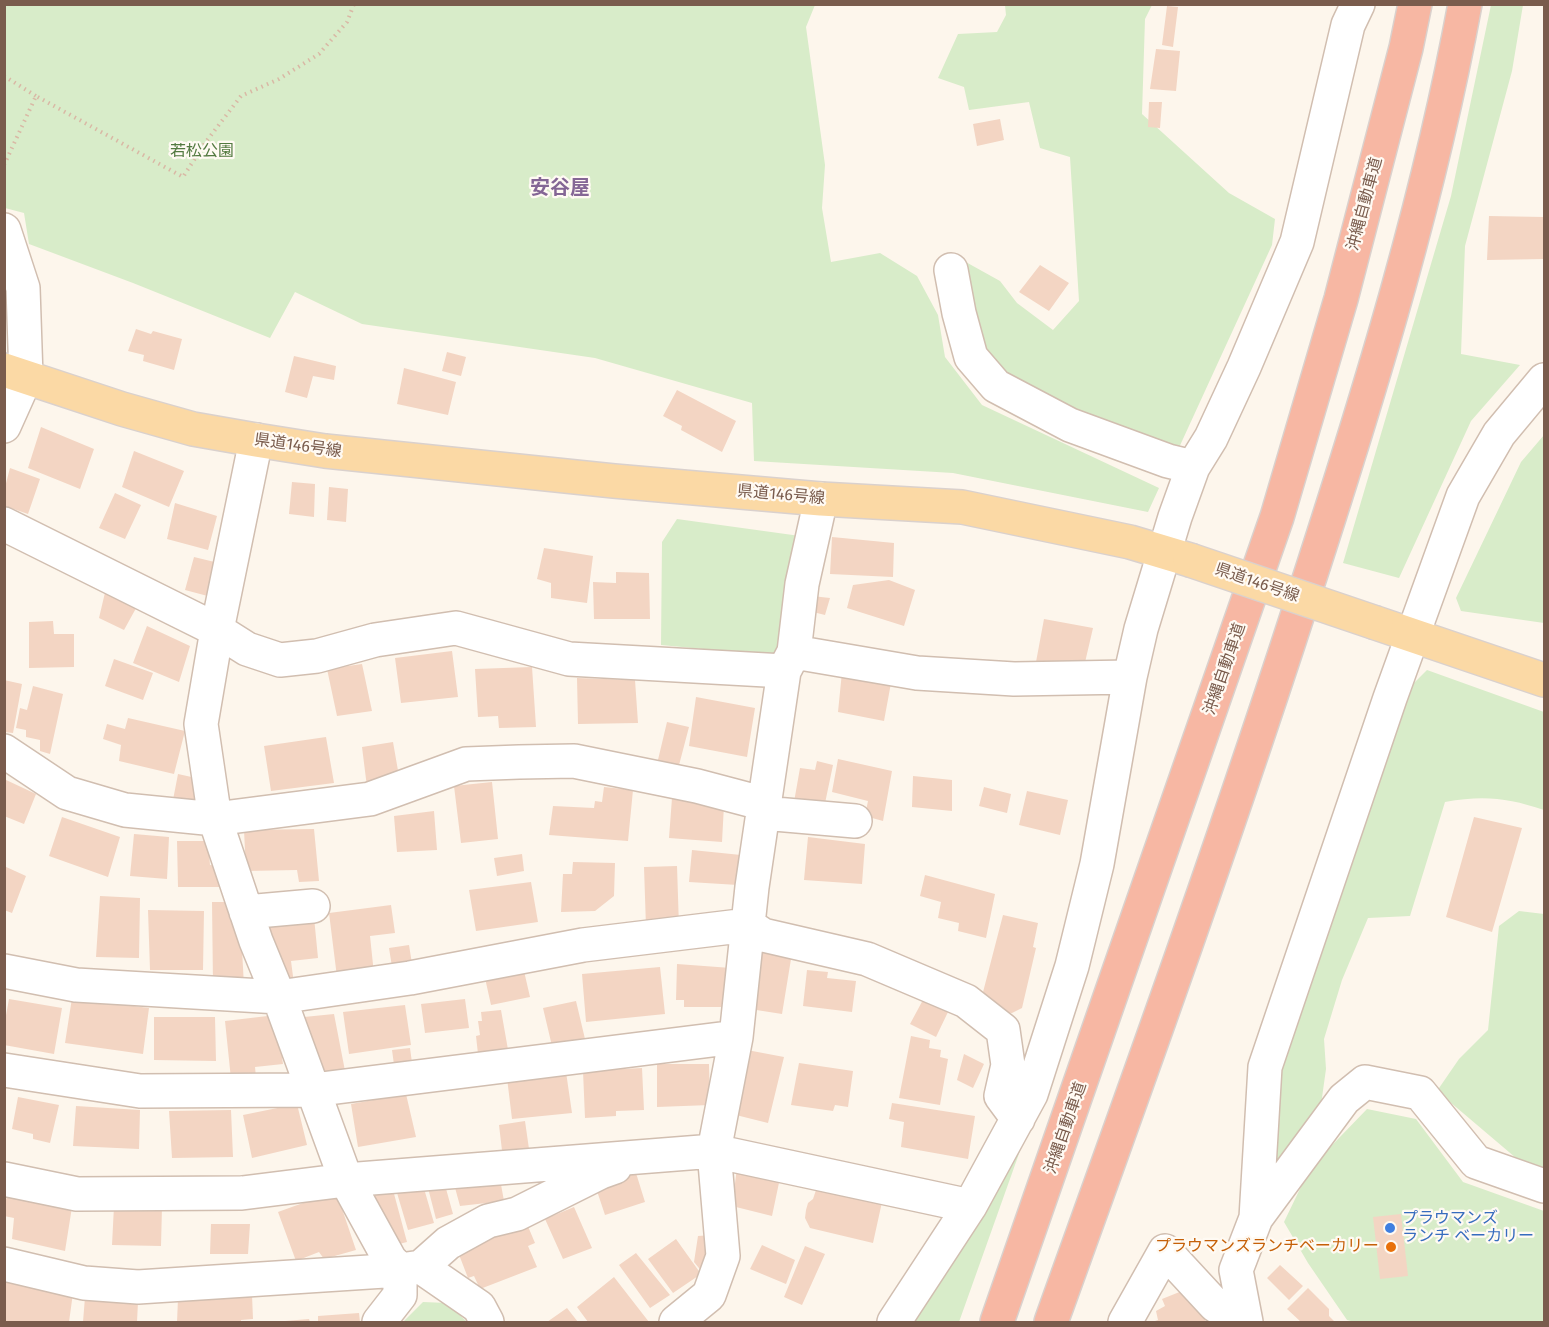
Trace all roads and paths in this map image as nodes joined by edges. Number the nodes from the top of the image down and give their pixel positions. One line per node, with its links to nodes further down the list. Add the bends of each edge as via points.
1 (354, 4): 6 (path, via 347,22 319,54 279,79 241,96 183,177)
2 (1358, 4): 14 (street, via 1348,25 1297,242 1244,367)
3 (1415, 4): 49 (highway, 沖縄自動車道, via 1341,299 1278,517)
4 (1465, 4): 50 (highway, via 1398,295 1335,498 1266,714)
5 (4, 76): 6 (path)
6 (36, 96): 7 (path)
7 (4, 165)
8 (4, 230): 10 (street, via 23,288)
9 (951, 270): 14 (street, via 971,357 996,386 1070,425)
10 (15, 374): 12 (street); 13 (main road, 県道146号線, via 193,429)
11 (1545, 380): 19 (street, via 1499,434 1462,496)
12 (4, 426)
13 (256, 440): 15 (main road, 県道146号線, via 325,451); 18 (street)
14 (1193, 467): 17 (street, via 1175,517)
15 (821, 499): 17 (main road, 県道146号線, via 962,507 1130,542); 20 (street)
16 (4, 524): 18 (street)
17 (1178, 556): 19 (main road, 県道146号線, bridge); 21 (street, via 1141,629)
18 (217, 630): 20 (street, via 247,649 280,660 456,628 568,659); 25 (street, via 201,724)
19 (1413, 634): 22 (main road, 県道146号線); 42 (street, via 1265,1067)
20 (789, 661): 21 (street, via 1014,679); 24 (street)
21 (1130, 677): 35 (street, via 1097,864 1072,966 1031,1094)
22 (1545, 680)
23 (4, 751): 25 (street, via 67,794 125,810)
24 (764, 808): 25 (street, via 697,786 574,762 519,762 466,764 370,799); 26 (street); 29 (street)
25 (215, 819): 28 (street)
26 (855, 821)
27 (313, 906): 28 (street)
28 (246, 912): 31 (street)
29 (748, 925): 31 (street, via 583,945 410,978); 32 (street); 35 (street, via 763,935 867,959 966,1001 1003,1030 1008,1065 1001,1096)
30 (4, 971): 31 (street, via 76,985)
31 (279, 997): 34 (street)
32 (736, 1037): 34 (street); 36 (street)
33 (4, 1070): 34 (street, via 140,1091)
34 (313, 1090): 39 (street)
35 (1017, 1119): 41 (street)
36 (714, 1150): 37 (street); 41 (street); 47 (street, via 723,1256 709,1295)
37 (643, 1157): 39 (street); 44 (street, via 601,1172 517,1214 488,1221)
38 (4, 1179): 39 (street, via 77,1194 242,1193)
39 (346, 1180): 44 (street, via 390,1260)
40 (1545, 1186): 42 (street, via 1476,1162 1420,1094 1365,1082 1344,1099)
41 (969, 1206): 48 (street)
42 (1256, 1218): 53 (street, via 1236,1270)
43 (4, 1264): 44 (street, via 84,1283 138,1287)
44 (411, 1269): 45 (street, via 400,1295); 46 (street, via 479,1307)
45 (379, 1323)
46 (487, 1323)
47 (676, 1323)
48 (894, 1323)
49 (997, 1323)
50 (1051, 1323)
51 (1125, 1323): 52 (street, via 1165,1251 1215,1305)
52 (1240, 1323)
53 (1246, 1323)

